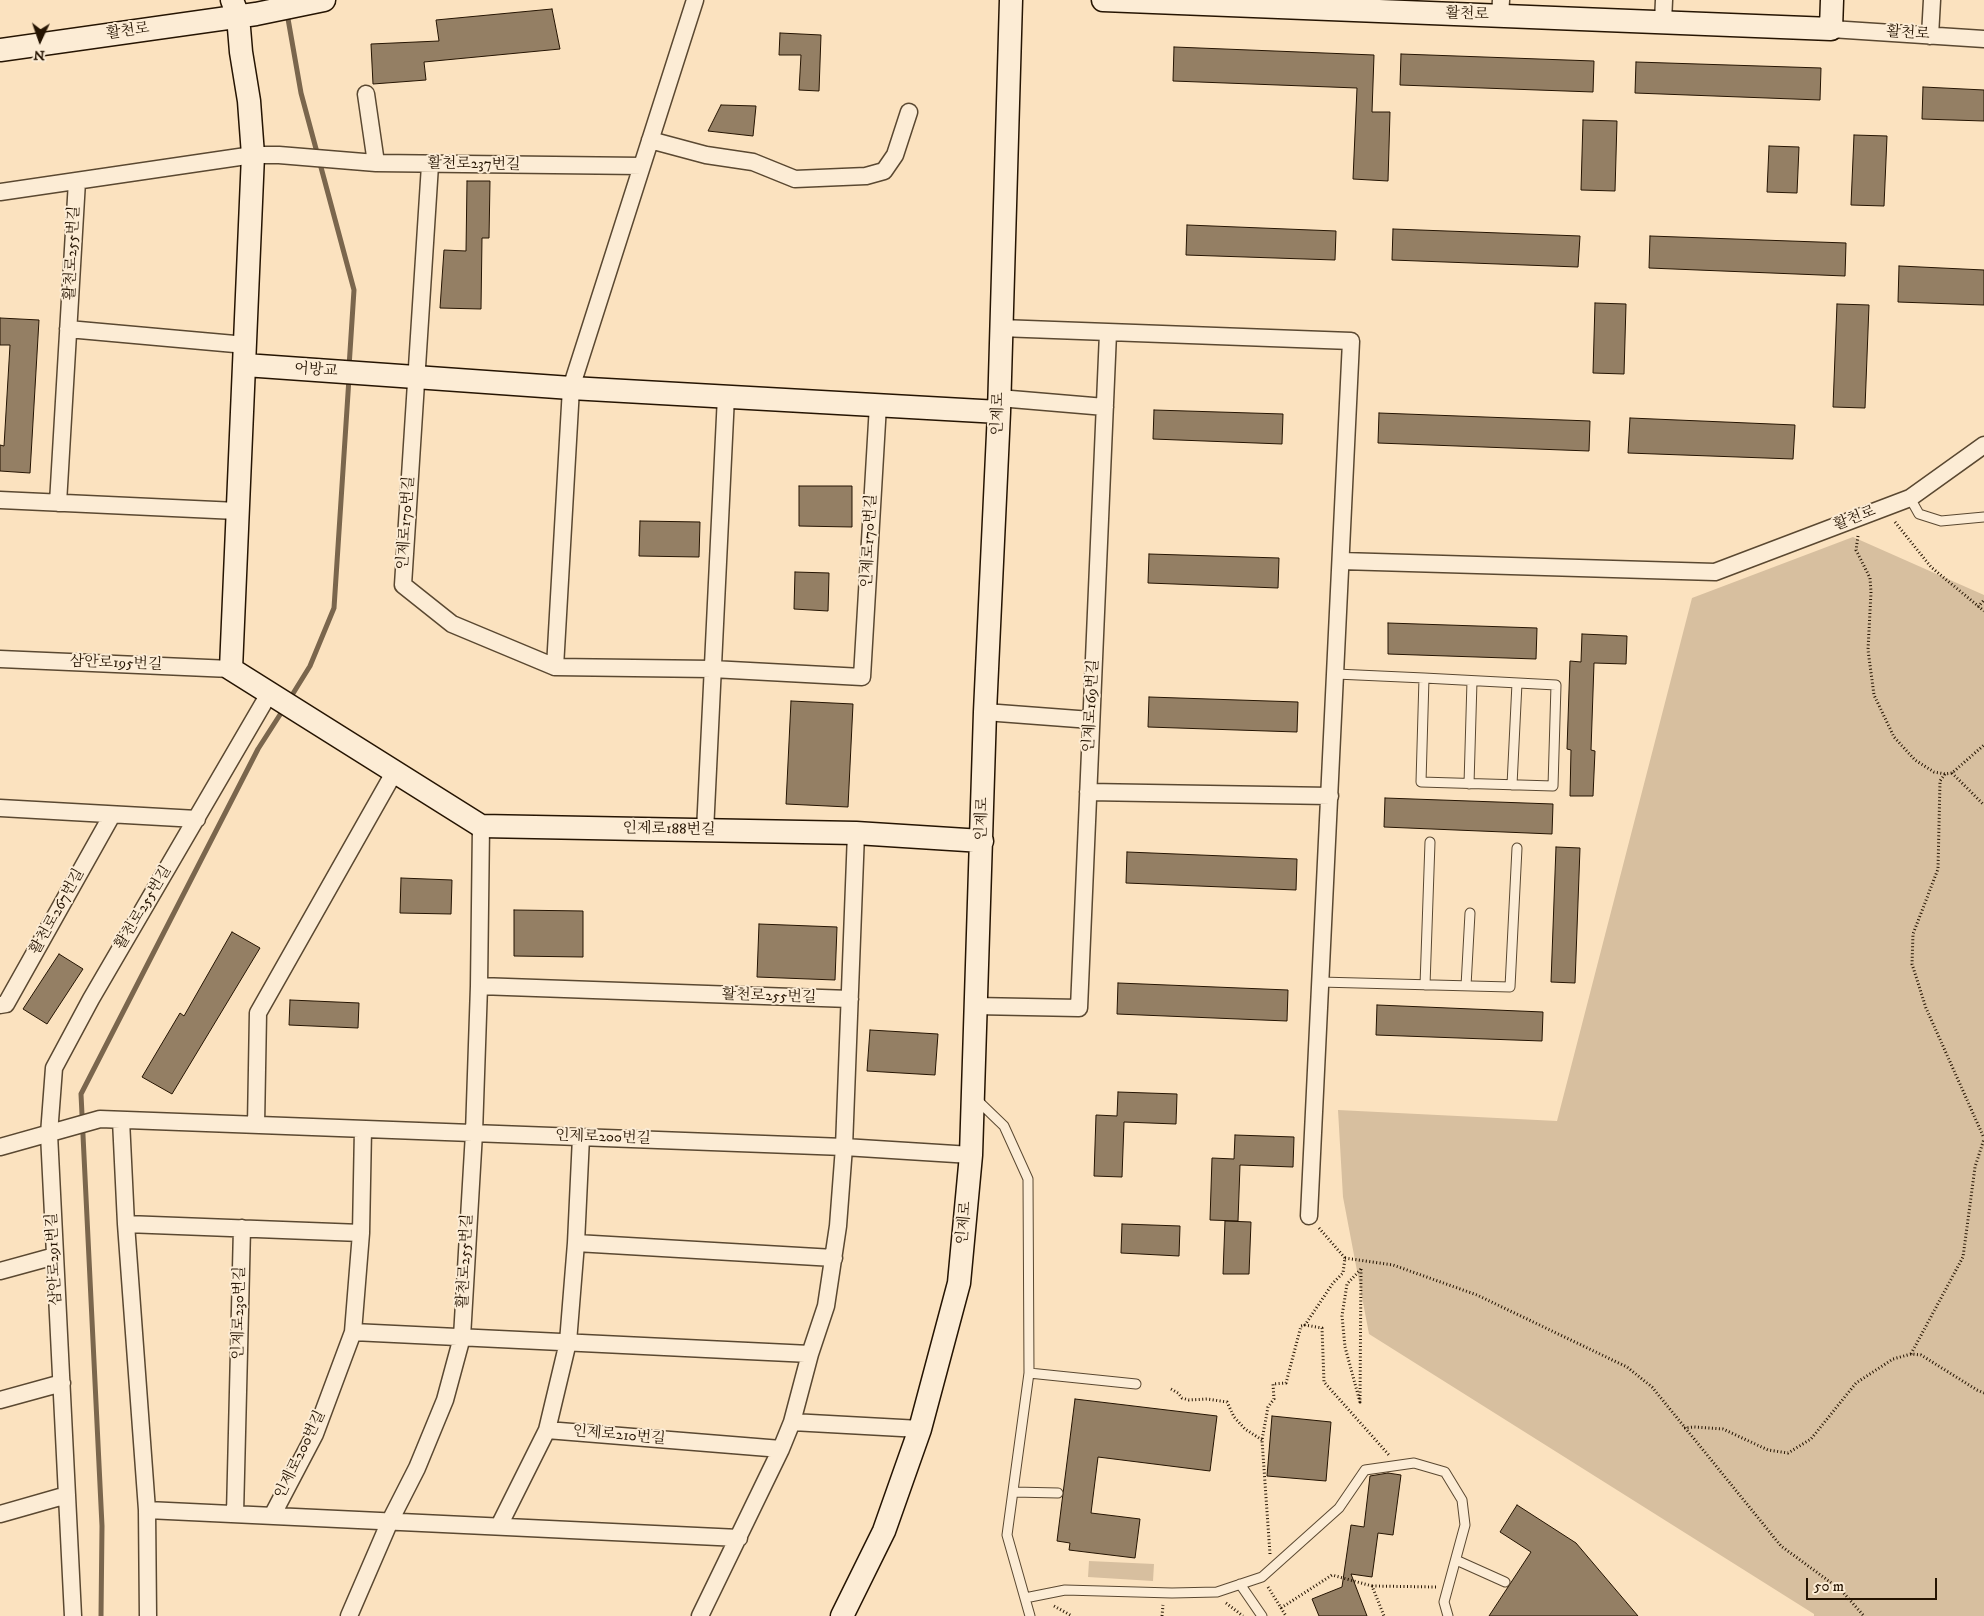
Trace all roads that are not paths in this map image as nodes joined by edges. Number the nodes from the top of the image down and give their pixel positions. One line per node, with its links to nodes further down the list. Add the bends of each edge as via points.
1 (695, 0): 19 (street)
2 (1011, 0): 27 (street, 인제로)
3 (1104, 0): 8 (street, 활천로)
4 (1664, 0): 12 (street)
5 (1832, 0): 13 (street)
6 (1932, 0): 14 (street)
7 (318, 1): 11 (street, 활천로)
8 (1190, 2): 9 (street, 활천로)
9 (1349, 5): 10 (street, 활천로)
10 (1501, 8): 12 (street, 활천로)
11 (242, 10): 16 (street, 활천로); 20 (street, via 241,52)
12 (1663, 22): 13 (street, 활천로)
13 (1831, 29): 14 (street, 활천로)
14 (1930, 36): 15 (street, 활천로)
15 (1984, 38)
16 (0, 50)
17 (366, 94): 21 (street)
18 (909, 112): 19 (street, via 895,156 884,171 866,176 795,179 753,162 706,155)
19 (650, 140): 23 (street)
20 (253, 155): 21 (street, 활천로237번길); 24 (street); 29 (street)
21 (376, 163): 22 (street, 활천로237번길)
22 (430, 165): 23 (street, 활천로237번길); 30 (street)
23 (642, 166): 31 (street)
24 (77, 181): 25 (street); 26 (street, 활천로255번길)
25 (0, 192)
26 (68, 328): 29 (street); 39 (street, 활천로255번길)
27 (1000, 328): 28 (street); 34 (street, 인제로)
28 (1108, 333): 35 (street, 인제로169번길); 42 (street, via 1351,341)
29 (252, 359): 30 (street, 어방교); 40 (street)
30 (416, 377): 31 (street); 44 (street, 인제로170번길, via 404,585 452,624)
31 (571, 388): 32 (street); 44 (street)
32 (726, 396): 33 (street); 46 (street)
33 (878, 405): 34 (street); 46 (street, 인제로170번길, via 862,677)
34 (999, 405): 35 (street); 52 (street, 인제로)
35 (1105, 407): 53 (street, 인제로169번길)
36 (1984, 445): 37 (street, 활천로)
37 (1910, 498): 41 (lane, via 1919,514 1941,521); 42 (street, 활천로, via 1714,572)
38 (0, 500): 39 (street)
39 (58, 503): 40 (street)
40 (237, 512): 45 (street)
41 (1984, 516)
42 (1341, 561): 47 (street)
43 (0, 659): 45 (street, 삼안로195번길)
44 (555, 667): 46 (street, 인제로170번길)
45 (231, 669): 51 (street)
46 (712, 669): 63 (street)
47 (1336, 674): 48 (lane); 58 (street)
48 (1424, 678): 49 (lane); 55 (lane, via 1420,782)
49 (1472, 681): 50 (lane); 55 (lane)
50 (1517, 683): 56 (lane); 56 (lane, via 1556,685 1553,786)
51 (274, 695): 54 (street); 61 (street, 활천로255번길)
52 (985, 712): 53 (street); 65 (street, 인제로)
53 (1091, 720): 57 (street, 인제로169번길)
54 (395, 771): 62 (street); 78 (street, via 258,1013)
55 (1468, 784): 56 (lane)
56 (1512, 785)
57 (1088, 792): 58 (street); 75 (street, 인제로169번길, via 1078,1008)
58 (1330, 796): 69 (street)
59 (0, 808): 60 (street)
60 (112, 815): 61 (street); 74 (street, 활천로267번길, via 6,1004)
61 (198, 819): 80 (street, 활천로255번길, via 91,999 54,1068)
62 (481, 826): 63 (street, 인제로188번길); 71 (street, 활천로255번길)
63 (704, 831): 64 (street, 인제로188번길)
64 (856, 833): 65 (street, 인제로188번길); 73 (street)
65 (982, 841): 75 (street, 인제로)
66 (1430, 842): 70 (lane)
67 (1517, 848): 72 (lane, via 1510,987)
68 (1470, 913): 72 (lane)
69 (1320, 982): 70 (lane); 86 (street)
70 (1425, 985): 72 (lane)
71 (479, 986): 73 (street, 활천로255번길); 81 (street, 활천로255번길)
72 (1466, 986)
73 (850, 1000): 84 (street)
74 (0, 1005)
75 (975, 1006): 76 (street, 인제로)
76 (973, 1096): 85 (street, 인제로); 98 (lane, via 1004,1126 1028,1179)
77 (121, 1120): 78 (street, 인제로200번길); 80 (street, 인제로200번길, via 100,1119); 87 (street)
78 (256, 1125): 79 (street, 인제로200번길)
79 (362, 1129): 81 (street, 인제로200번길); 89 (street, 인제로200번길)
80 (55, 1132): 83 (street, 인제로200번길); 91 (street, 삼안로291번길)
81 (474, 1133): 82 (street, 인제로200번길); 95 (street, 활천로255번길)
82 (581, 1137): 84 (street, 인제로200번길); 90 (street)
83 (0, 1147)
84 (844, 1147): 85 (street, 인제로200번길); 92 (street)
85 (971, 1155): 103 (street, 인제로, via 959,1283)
86 (1309, 1216)
87 (126, 1224): 88 (street); 109 (street)
88 (242, 1228): 89 (street); 111 (street, 인제로230번길)
89 (361, 1232): 94 (street, 인제로200번길)
90 (576, 1243): 92 (street); 96 (street)
91 (55, 1256): 93 (street); 99 (street, 삼안로291번길)
92 (834, 1258): 97 (street, via 826,1306)
93 (0, 1271)
94 (353, 1332): 95 (street); 112 (street, 인제로200번길, via 315,1434)
95 (462, 1337): 96 (street); 113 (street, 활천로255번길, via 446,1400 418,1468)
96 (568, 1342): 97 (street); 104 (street)
97 (810, 1354): 102 (street)
98 (1030, 1373): 100 (lane); 106 (lane)
99 (62, 1383): 101 (street); 108 (street, 삼안로291번길)
100 (1136, 1384)
101 (0, 1400)
102 (792, 1422): 103 (street); 105 (street)
103 (920, 1429): 124 (street, 인제로, via 884,1532)
104 (547, 1430): 105 (street, 인제로210번길); 114 (street)
105 (781, 1449): 115 (street)
106 (1014, 1492): 107 (lane); 119 (lane, via 1007,1535)
107 (1058, 1493)
108 (67, 1495): 110 (street); 120 (street, 삼안로291번길)
109 (147, 1510): 111 (street); 121 (street)
110 (0, 1514)
111 (235, 1514): 112 (street)
112 (272, 1516): 113 (street)
113 (390, 1521): 114 (street); 122 (street, 활천로255번길)
114 (499, 1526): 115 (street)
115 (739, 1538): 123 (street)
116 (1456, 1560): 117 (lane); 118 (lane, via 1465,1525 1462,1500 1445,1472 1414,1463 1398,1464 1365,1470 1339,1508 1262,1577); 127 (lane, via 1444,1602)
117 (1505, 1582)
118 (1240, 1584): 119 (lane, via 1217,1592 1065,1590); 126 (lane)
119 (1025, 1598): 125 (lane)
120 (73, 1616)
121 (148, 1616)
122 (349, 1616)
123 (700, 1616)
124 (842, 1616)
125 (1029, 1616)
126 (1262, 1616)
127 (1448, 1616)

